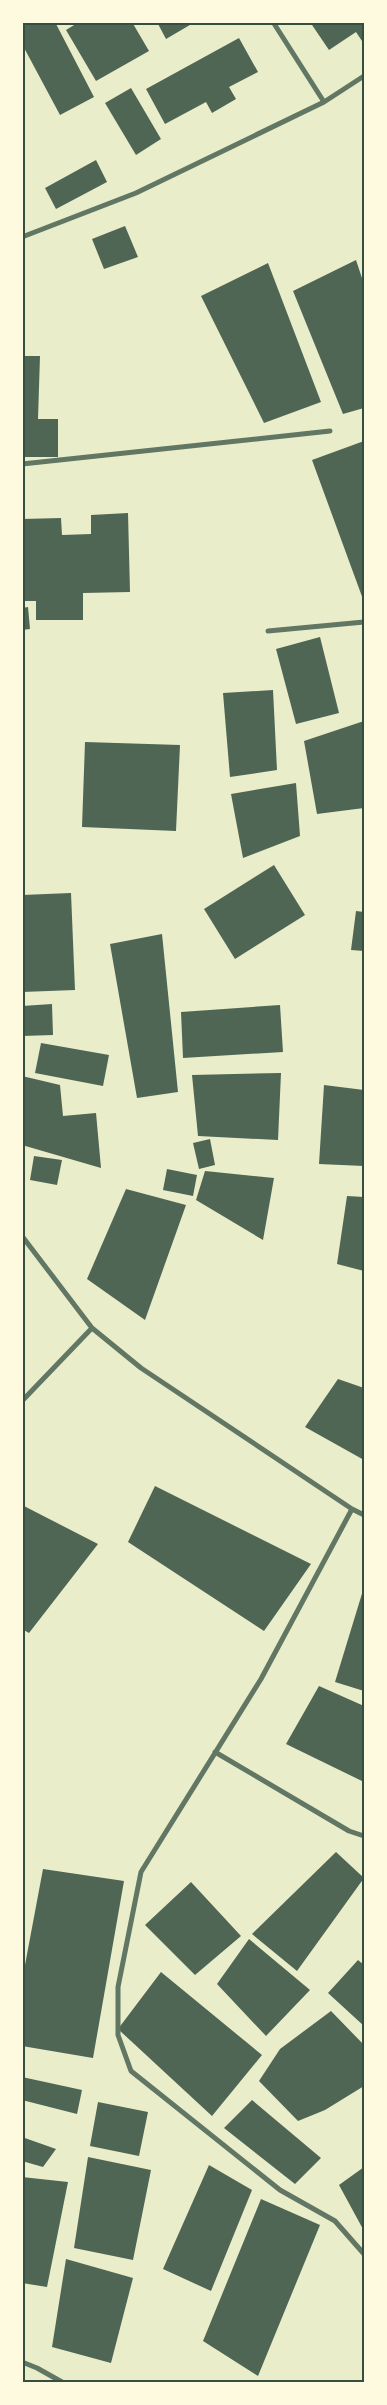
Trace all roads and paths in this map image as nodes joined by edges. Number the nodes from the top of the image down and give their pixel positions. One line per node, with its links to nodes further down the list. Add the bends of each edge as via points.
1 (273, 22): 3 (street)
2 (364, 76): 3 (street)
3 (324, 102): 4 (street, via 136,193)
4 (22, 237)
5 (330, 432): 6 (street)
6 (22, 464)
7 (364, 622): 8 (street)
8 (268, 631)
9 (22, 1236): 10 (street)
10 (92, 1328): 11 (street); 12 (street, via 142,1368)
11 (22, 1401)
12 (352, 1509): 13 (street); 14 (street, via 261,1679)
13 (364, 1515)
14 (215, 1752): 15 (street, via 349,1831); 16 (street, via 141,1872 118,1987 118,2035 131,2071 280,2190 336,2221)
15 (364, 1836)
16 (364, 2254)
17 (22, 2362): 18 (street)
18 (62, 2382)

